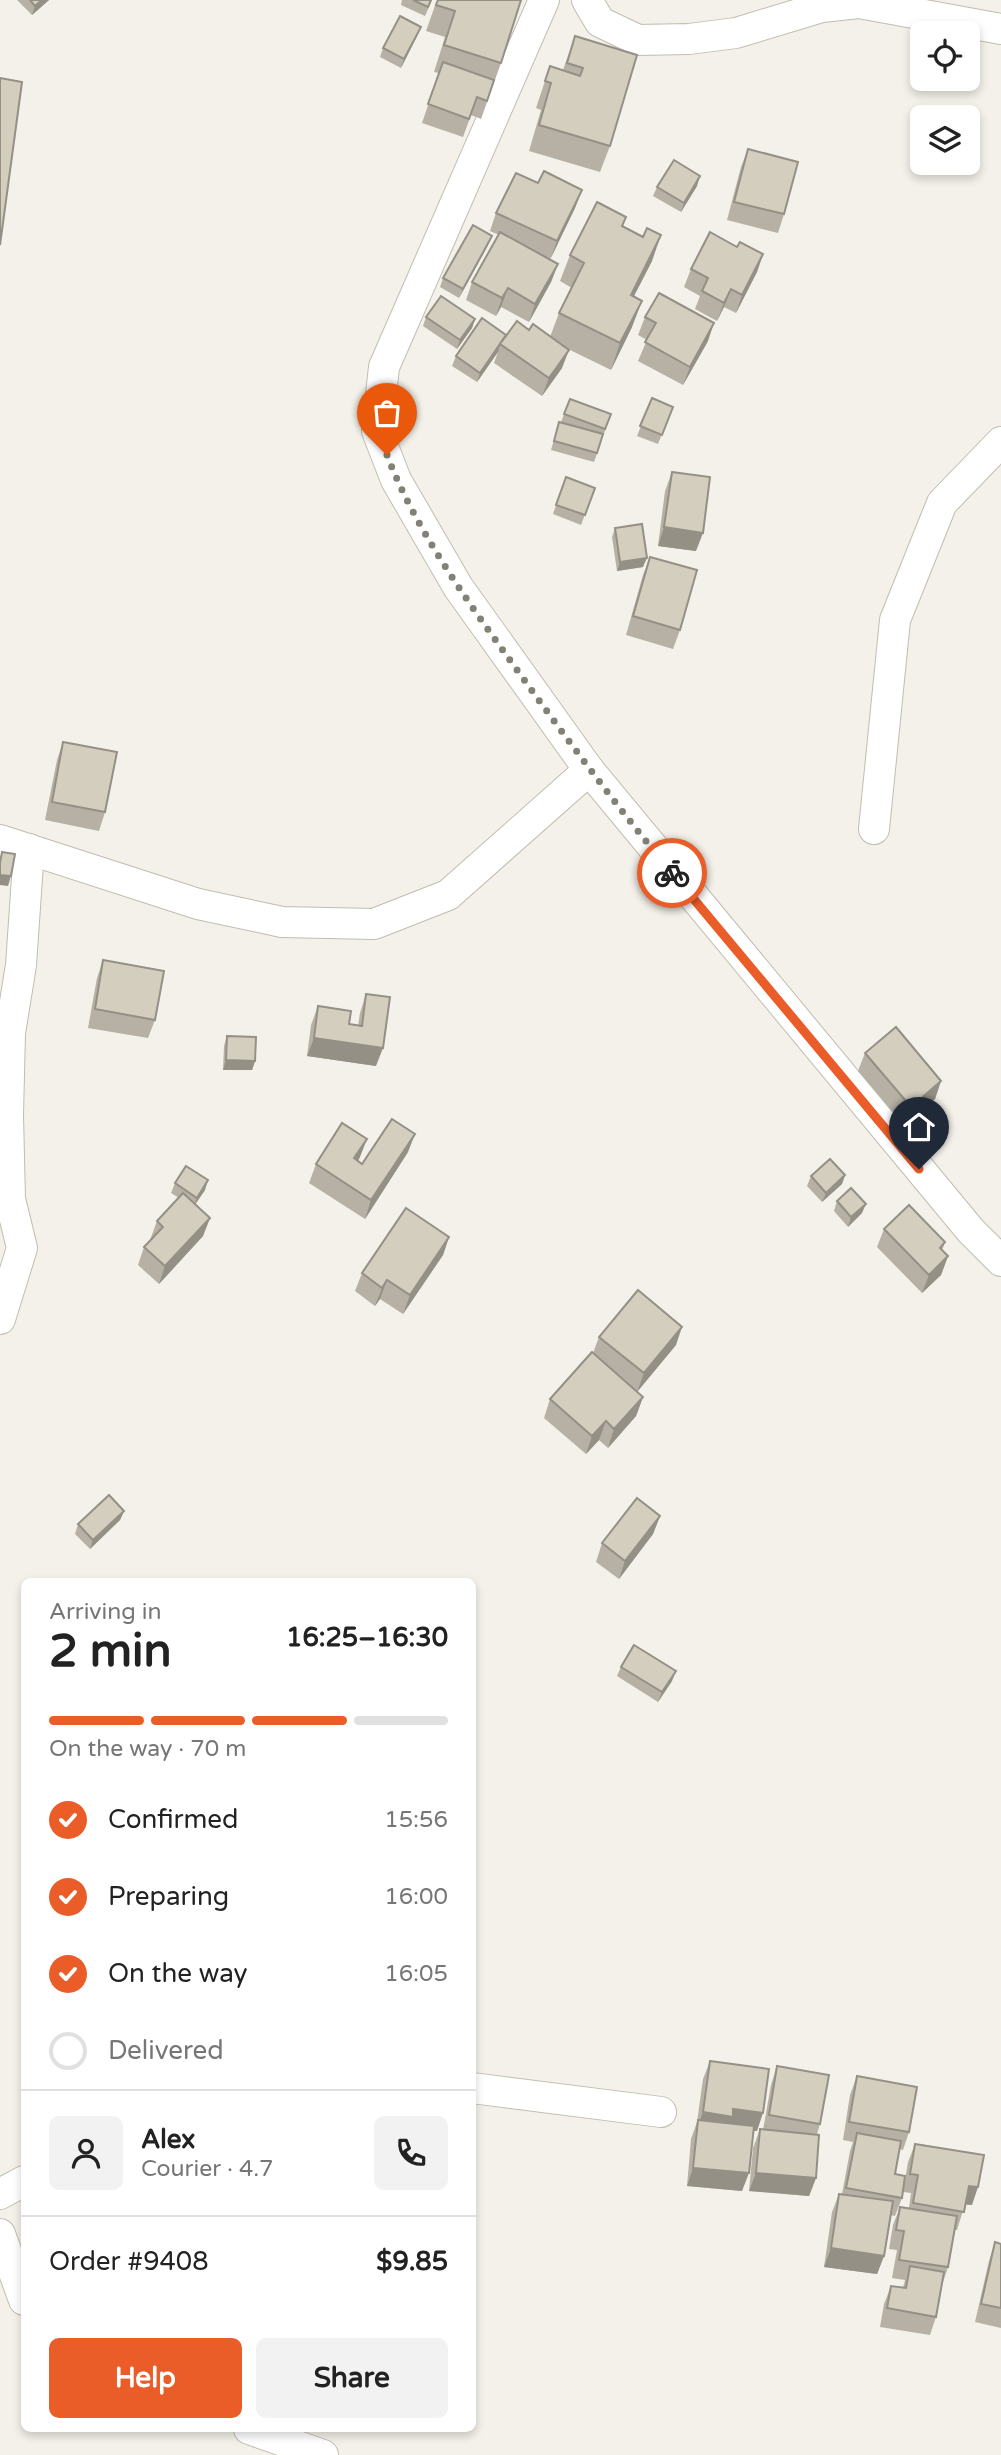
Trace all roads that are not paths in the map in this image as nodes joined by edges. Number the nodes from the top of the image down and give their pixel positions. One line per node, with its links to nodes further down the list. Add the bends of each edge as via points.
1 (544, 0): 5 (street, via 384,367 377,431 396,480 458,587)
2 (587, 0): 3 (street, via 600,22 638,40 736,33 822,7 859,3)
3 (1001, 29)
4 (1001, 442): 6 (street, via 942,502 895,620)
5 (589, 771): 8 (street, via 448,895 374,924 282,922 210,907); 9 (street, via 971,1231)
6 (874, 829)
7 (0, 840): 8 (street)
8 (29, 849): 10 (street, via 21,965 10,1033 8,1115 10,1199 22,1248)
9 (1001, 1261)
10 (0, 1319)
11 (476, 2089): 12 (street)
12 (661, 2112)
13 (21, 2183): 14 (street)
14 (0, 2194)
15 (0, 2234): 16 (street)
16 (21, 2293)
17 (258, 2432): 18 (street)
18 (323, 2455)

